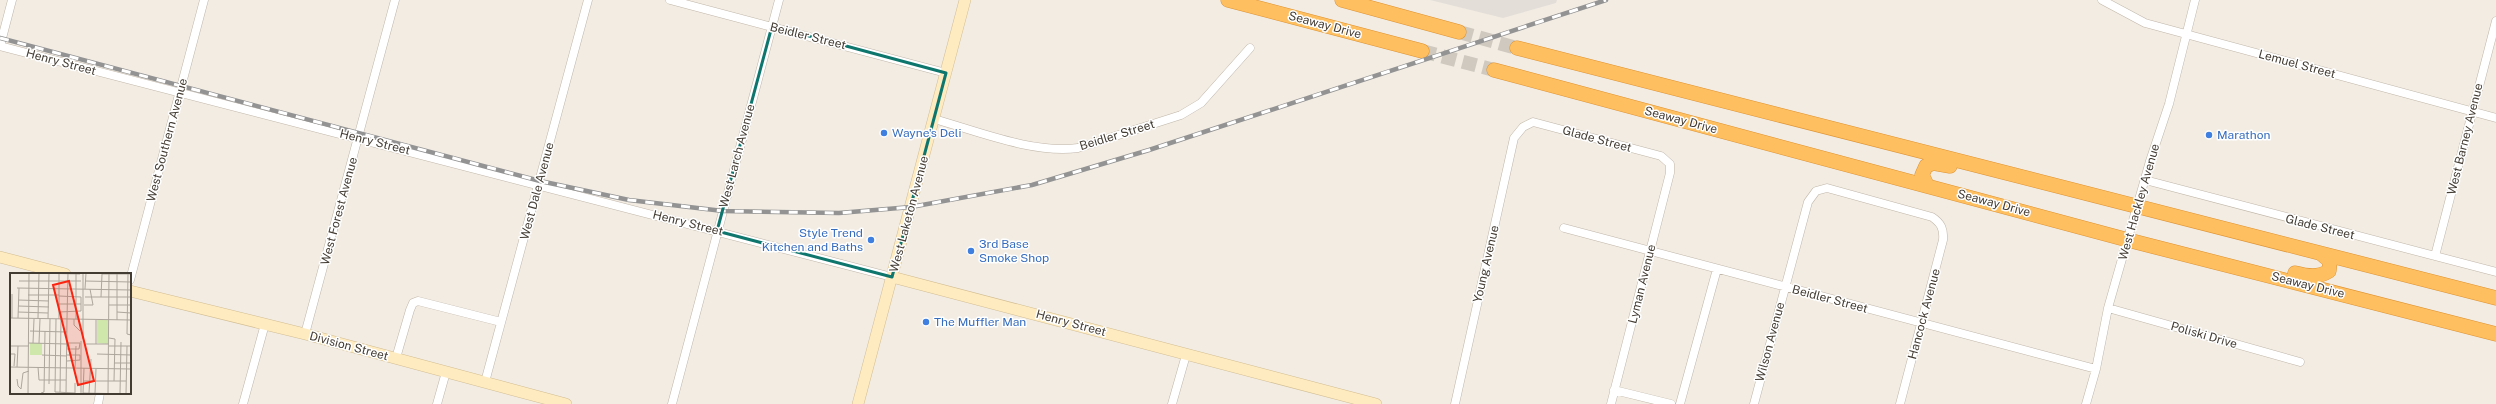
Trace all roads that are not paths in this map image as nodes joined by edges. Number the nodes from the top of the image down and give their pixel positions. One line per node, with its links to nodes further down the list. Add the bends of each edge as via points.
1 (12, 0): 16 (street)
2 (204, 0): 22 (street, West Southern Avenue)
3 (396, 0): 27 (street, West Forest Avenue)
4 (588, 0): 30 (street, West Dale Avenue)
5 (670, 0): 13 (street, Beidler Street)
6 (779, 0): 13 (street, West Larch Avenue)
7 (965, 0): 21 (main road, West Laketon Avenue)
8 (1228, 0): 19 (highway, Seaway Drive)
9 (1342, 0): 14 (highway)
10 (2102, 0): 15 (street, Lemuel Street, via 2145,23)
11 (2195, 0): 15 (street, West Hackley Avenue)
12 (2496, 21): 23 (street, West Barney Avenue)
13 (772, 26): 21 (street, Beidler Street); 36 (street, West Larch Avenue)
14 (1458, 32)
15 (2186, 34): 23 (street, Lemuel Street); 29 (street, West Hackley Avenue)
16 (0, 46): 22 (street, Henry Street)
17 (1250, 48): 25 (street, Beidler Street, via 1201,104 1188,111 1078,148 1059,149 1033,145)
18 (1517, 48): 32 (highway)
19 (1422, 51)
20 (1494, 70): 31 (highway, Seaway Drive)
21 (946, 73): 25 (main road, West Laketon Avenue)
22 (180, 93): 27 (street, Henry Street); 46 (street, West Southern Avenue)
23 (2472, 112): 24 (street, Lemuel Street); 41 (street, West Barney Avenue)
24 (2496, 118)
25 (934, 119): 47 (main road, West Laketon Avenue)
26 (1523, 127): 28 (street, Glade Street, via 1533,122 1661,156); 73 (street, Young Avenue, via 1514,138)
27 (359, 139): 30 (street, Henry Street); 55 (street, West Forest Avenue)
28 (1670, 164): 39 (street, Lyman Avenue, via 1670,173)
29 (2145, 180): 33 (street, West Hackley Avenue); 41 (street, Glade Street)
30 (539, 184): 36 (street, Henry Street); 52 (street, West Dale Avenue)
31 (1927, 185): 32 (highway, via 1923,178 1924,168 1933,163 1940,163 2101,204); 37 (highway, Seaway Drive)
32 (2117, 201): 33 (highway)
33 (2138, 207): 37 (street, West Hackley Avenue); 40 (highway)
34 (1941, 225): 48 (street, Wilson Avenue, via 1925,215 1827,188 1816,191 1808,202); 53 (street, Hancock Avenue, via 1943,240)
35 (1564, 228): 39 (street, Beidler Street)
36 (717, 231): 47 (street, Henry Street); 69 (street, West Larch Avenue)
37 (2128, 240): 38 (highway, Seaway Drive); 51 (street, West Hackley Avenue)
38 (2152, 245): 40 (highway, via 2180,244 2312,276 2323,275 2330,267 2330,260); 56 (highway, Seaway Drive)
39 (1650, 251): 43 (street, Beidler Street); 63 (street, Lyman Avenue)
40 (2320, 253): 50 (highway)
41 (2435, 256): 44 (street, Glade Street)
42 (0, 257): 45 (main road)
43 (1717, 269): 48 (street, Beidler Street); 76 (street)
44 (2496, 272)
45 (61, 273)
46 (131, 276)
47 (892, 277): 57 (main road, Henry Street); 70 (main road, West Laketon Avenue)
48 (1785, 286): 53 (street, Beidler Street); 77 (street, Wilson Avenue)
49 (131, 291): 54 (main road, Division Street)
50 (2496, 298)
51 (2108, 308): 59 (street, Poliski Drive); 60 (street, West Hackley Avenue)
52 (501, 322): 58 (street, via 418,301 413,303 410,310); 62 (street, West Dale Avenue)
53 (1922, 323): 60 (street, Beidler Street); 78 (street, Hancock Avenue)
54 (265, 324): 55 (main road, Division Street); 66 (street)
55 (306, 331): 58 (main road, Division Street)
56 (2496, 334)
57 (1186, 355): 71 (street); 72 (main road, Henry Street)
58 (396, 358): 61 (main road, Division Street)
59 (2300, 362)
60 (2096, 369): 79 (street, West Hackley Avenue)
61 (446, 372): 62 (main road, Division Street); 67 (street)
62 (485, 382): 68 (main road, Division Street)
63 (1614, 390): 74 (street, Lyman Avenue); 75 (street)
64 (100, 394): 65 (street)
65 (98, 404)
66 (243, 404)
67 (437, 404)
68 (566, 404)
69 (672, 404)
70 (858, 404)
71 (1172, 404)
72 (1376, 404)
73 (1455, 404)
74 (1611, 404)
75 (1671, 404)
76 (1680, 404)
77 (1754, 404)
78 (1900, 404)
79 (2086, 404)

